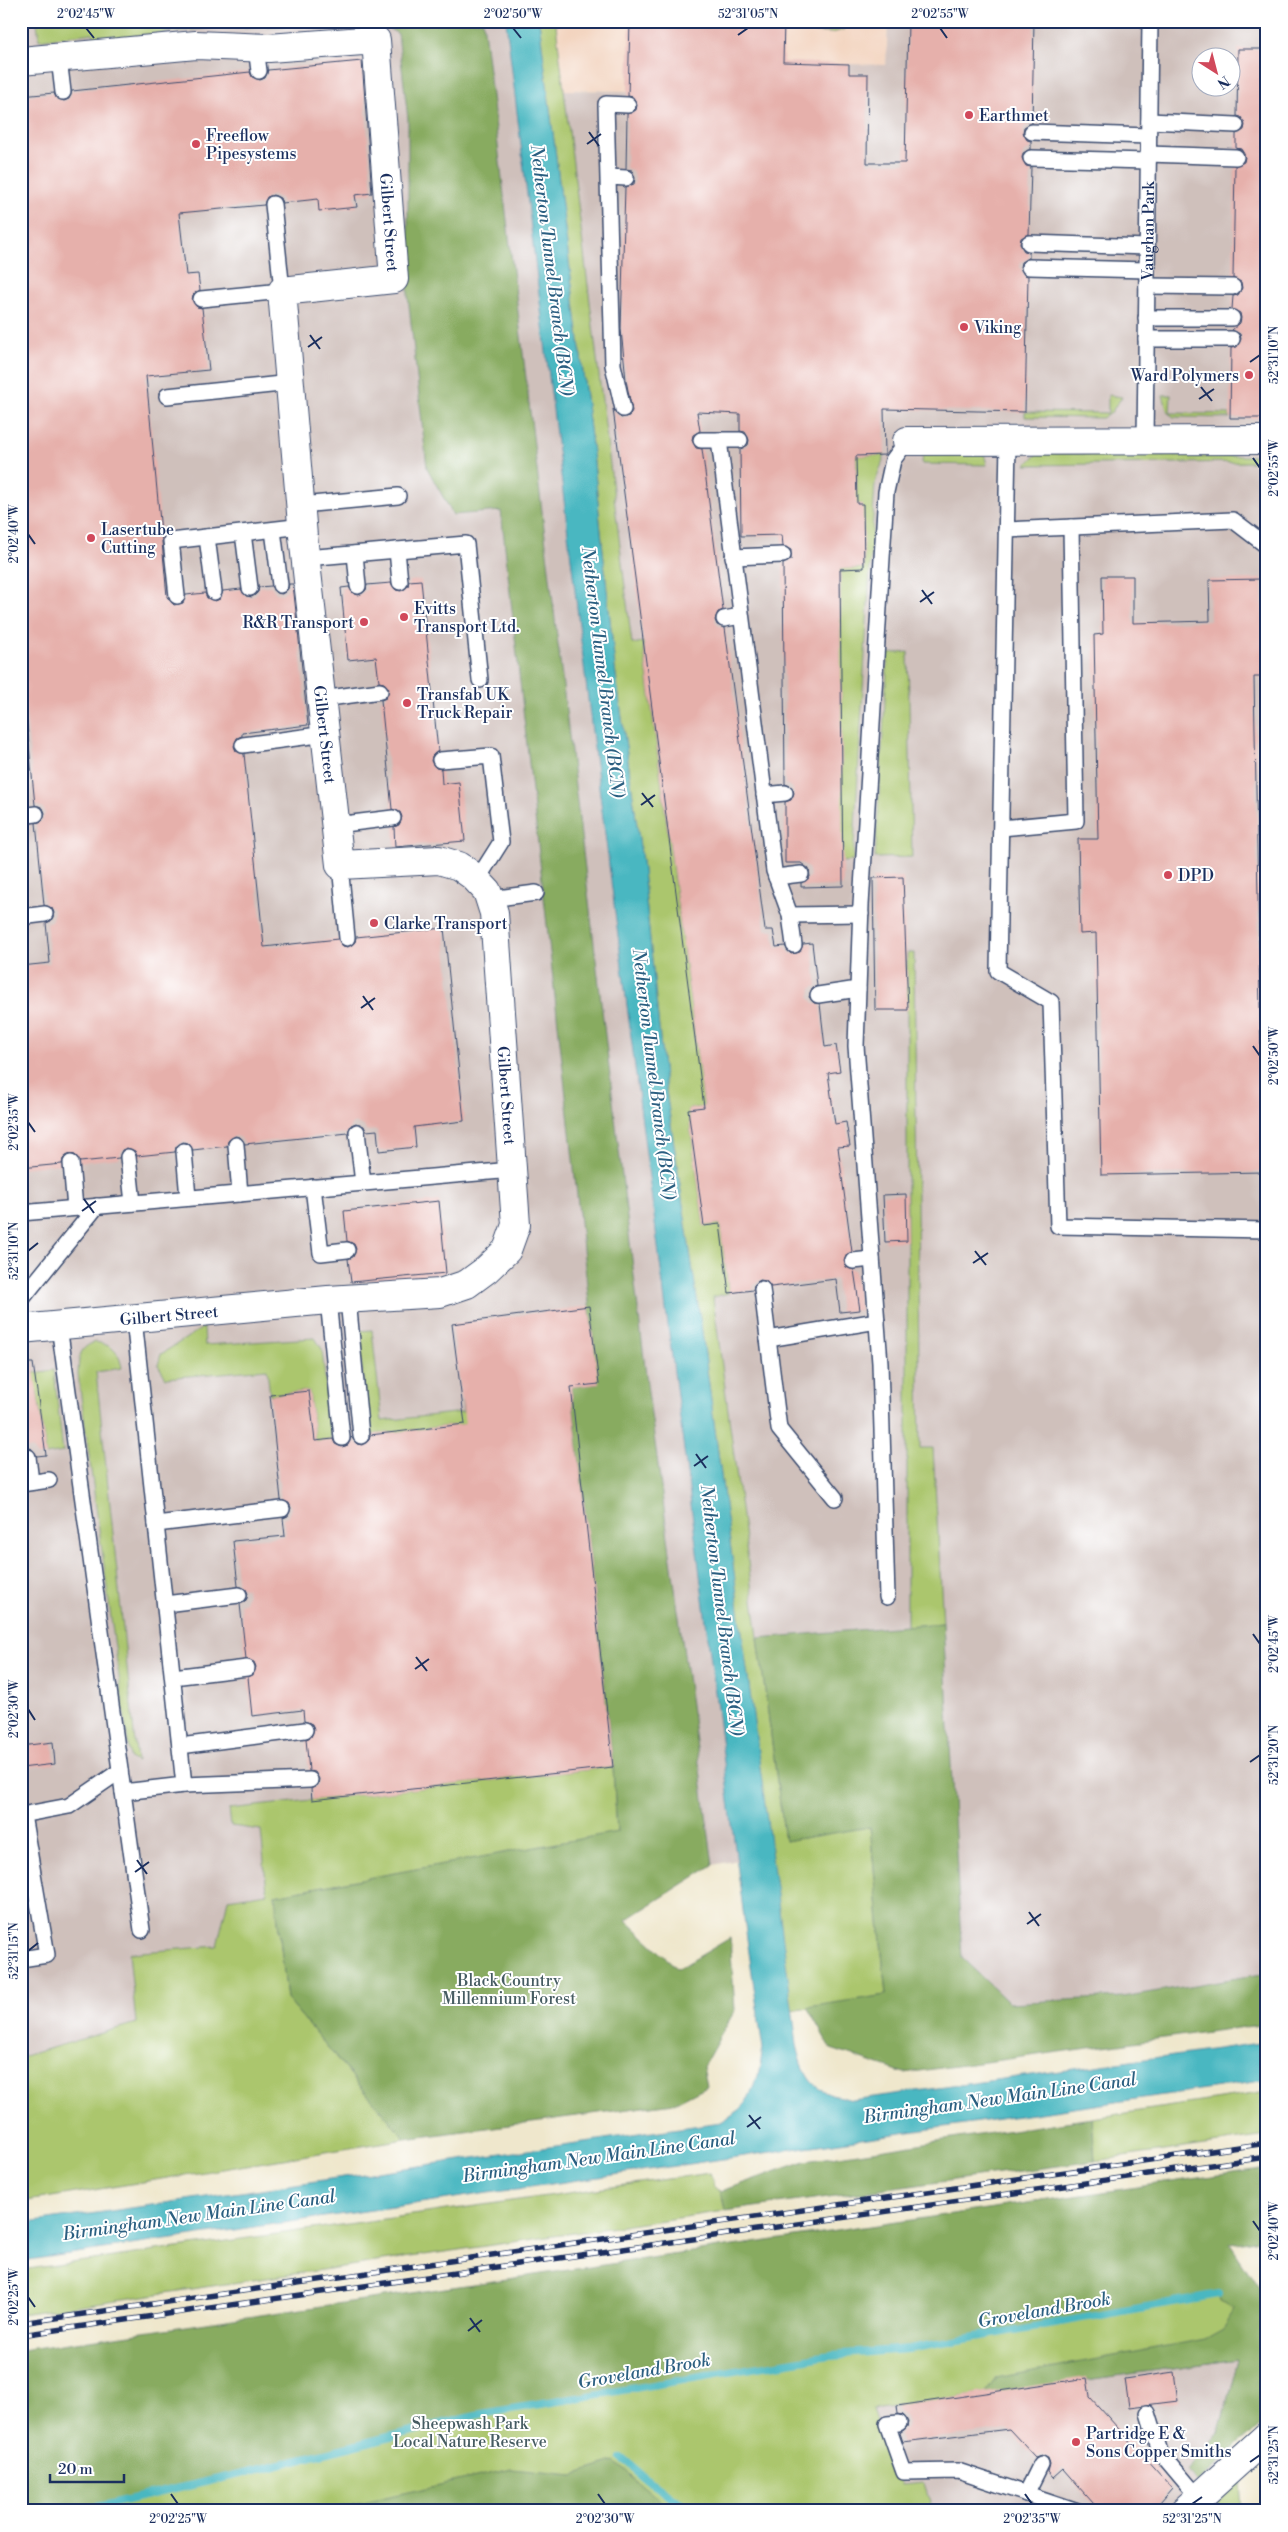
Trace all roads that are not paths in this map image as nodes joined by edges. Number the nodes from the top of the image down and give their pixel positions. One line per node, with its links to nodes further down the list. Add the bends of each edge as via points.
1 (1150, 21): 7 (lane, Vaughan Park)
2 (59, 58): 3 (street, Gilbert Street); 4 (lane); 21 (street, Gilbert Street, via 196,45 257,59 376,40 394,279)
3 (21, 62)
4 (63, 92)
5 (628, 105): 12 (lane, via 606,104)
6 (1236, 125): 7 (lane)
7 (1149, 129): 8 (lane); 11 (lane, Vaughan Park)
8 (1032, 132)
9 (1236, 157): 11 (lane)
10 (1031, 158): 11 (lane)
11 (1148, 158): 16 (lane, Vaughan Park)
12 (609, 177): 13 (lane); 29 (lane, via 617,234 613,365)
13 (626, 178)
14 (273, 204): 21 (lane)
15 (1029, 243): 16 (lane)
16 (1147, 247): 18 (lane, Vaughan Park)
17 (1029, 267): 18 (lane)
18 (1147, 270): 19 (lane, Vaughan Park)
19 (1147, 286): 20 (lane); 23 (lane, Vaughan Park)
20 (1233, 287)
21 (282, 291): 22 (lane); 27 (street, Gilbert Street)
22 (201, 299)
23 (1146, 318): 24 (lane); 25 (lane, Vaughan Park)
24 (1232, 318)
25 (1146, 339): 26 (lane); 33 (lane, Vaughan Park)
26 (1232, 339)
27 (290, 384): 28 (lane); 38 (street, Gilbert Street)
28 (167, 396)
29 (623, 409)
30 (701, 440): 31 (lane)
31 (719, 440): 32 (lane); 48 (lane)
32 (740, 440)
33 (1144, 440): 34 (street); 36 (street)
34 (1267, 440)
35 (907, 441): 36 (street); 75 (lane, via 893,460 886,492)
36 (1008, 442): 41 (lane)
37 (398, 496): 38 (lane)
38 (302, 516): 40 (lane); 49 (street, Gilbert Street)
39 (1070, 527): 41 (lane); 44 (lane, via 1233,520); 68 (lane, via 1076,821)
40 (273, 530): 42 (lane); 51 (lane)
41 (1006, 530): 68 (lane)
42 (243, 533): 43 (lane); 53 (lane)
43 (208, 537): 54 (lane); 55 (lane, via 171,541)
44 (1267, 546)
45 (397, 550): 46 (lane); 50 (lane); 58 (lane, via 466,544)
46 (355, 554): 49 (lane); 52 (lane)
47 (783, 555): 48 (lane)
48 (734, 557): 56 (lane)
49 (306, 558): 60 (street, Gilbert Street)
50 (400, 582)
51 (280, 585)
52 (358, 586)
53 (250, 588)
54 (214, 592)
55 (177, 596)
56 (741, 616): 57 (lane); 65 (lane)
57 (724, 619)
58 (480, 680)
59 (380, 691): 60 (lane)
60 (322, 699): 61 (street, Gilbert Street)
61 (326, 734): 62 (lane); 67 (street, Gilbert Street)
62 (243, 745)
63 (440, 760): 72 (lane, via 491,756 501,842)
64 (785, 793): 65 (lane)
65 (764, 795): 71 (lane)
66 (393, 818): 67 (lane)
67 (336, 825): 69 (street, Gilbert Street)
68 (1000, 828): 96 (lane, via 998,971 1052,1002 1058,1226)
69 (340, 865): 72 (street, via 439,860 458,866); 78 (lane)
70 (801, 874): 71 (lane)
71 (776, 877): 76 (lane)
72 (484, 890): 73 (lane); 87 (street, Gilbert Street, via 494,913)
73 (536, 893)
74 (45, 914): 77 (lane)
75 (860, 914): 76 (lane); 80 (lane)
76 (790, 916): 79 (lane)
77 (21, 917)
78 (348, 938)
79 (794, 945)
80 (858, 989): 81 (lane); 98 (lane, via 856,1046)
81 (818, 995)
82 (357, 1132): 88 (lane)
83 (236, 1145): 90 (lane)
84 (184, 1151): 91 (lane)
85 (128, 1157): 92 (lane)
86 (71, 1163): 94 (lane)
87 (512, 1170): 88 (lane); 101 (street, Gilbert Street, via 516,1225 507,1250 486,1270 467,1284 440,1293)
88 (362, 1183): 89 (lane)
89 (313, 1187): 90 (lane); 97 (lane, via 322,1253)
90 (240, 1194): 91 (lane)
91 (188, 1198): 92 (lane)
92 (133, 1203): 93 (lane)
93 (97, 1206): 94 (lane); 102 (lane)
94 (75, 1208): 95 (lane)
95 (21, 1213)
96 (1267, 1230)
97 (348, 1250)
98 (872, 1259): 99 (lane); 104 (lane)
99 (853, 1261)
100 (762, 1289): 107 (lane)
101 (338, 1299): 103 (street, Gilbert Street); 108 (lane); 109 (lane)
102 (21, 1300)
103 (134, 1318): 105 (street, Gilbert Street); 115 (lane)
104 (877, 1322): 107 (lane); 117 (lane)
105 (60, 1326): 106 (street, Gilbert Street); 123 (lane)
106 (21, 1329)
107 (768, 1339): 113 (lane, via 779,1428)
108 (361, 1436)
109 (342, 1438)
110 (28, 1458): 112 (lane)
111 (49, 1480): 112 (lane)
112 (26, 1483)
113 (835, 1498)
114 (282, 1509): 115 (lane)
115 (156, 1524): 118 (lane)
116 (239, 1595): 118 (lane)
117 (887, 1596)
118 (165, 1604): 120 (lane)
119 (247, 1668): 120 (lane)
120 (173, 1677): 122 (lane)
121 (305, 1730): 122 (lane)
122 (180, 1746): 125 (lane)
123 (120, 1771): 126 (lane); 127 (lane, via 69,1806)
124 (310, 1780): 125 (lane)
125 (184, 1785): 126 (lane)
126 (123, 1792): 128 (lane)
127 (22, 1815): 129 (lane, via 47,1955)
128 (142, 1930)
129 (21, 1959)
130 (1148, 2413): 135 (lane, via 1160,2452)
131 (899, 2423): 134 (lane, via 887,2424 904,2472 958,2471)
132 (1267, 2436): 135 (street)
133 (1041, 2464): 134 (lane)
134 (1026, 2494): 136 (lane)
135 (1191, 2504)
136 (1078, 2511)

